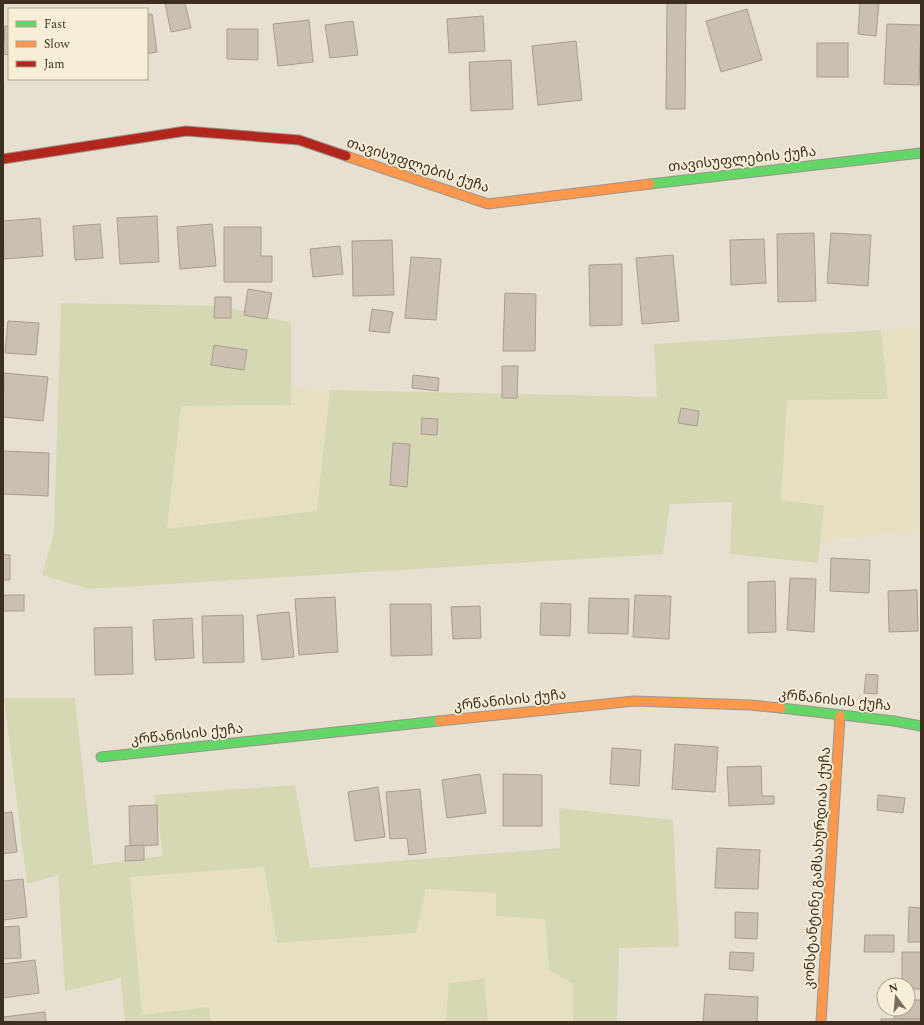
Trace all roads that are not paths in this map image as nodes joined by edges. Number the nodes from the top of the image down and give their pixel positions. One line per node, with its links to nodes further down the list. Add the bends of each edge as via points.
1 (921, 154): 2 (street, თავისუფლების ქუჩა, via 488,204 299,140 186,131)
2 (3, 159)
3 (840, 716): 4 (street, კრწანისის ქუჩა); 5 (street, კრწანისის ქუჩა, via 750,705 634,701); 6 (street, კონსტანტინე გამსახურდიას ქუჩა)
4 (921, 726)
5 (101, 757)
6 (821, 1022)

